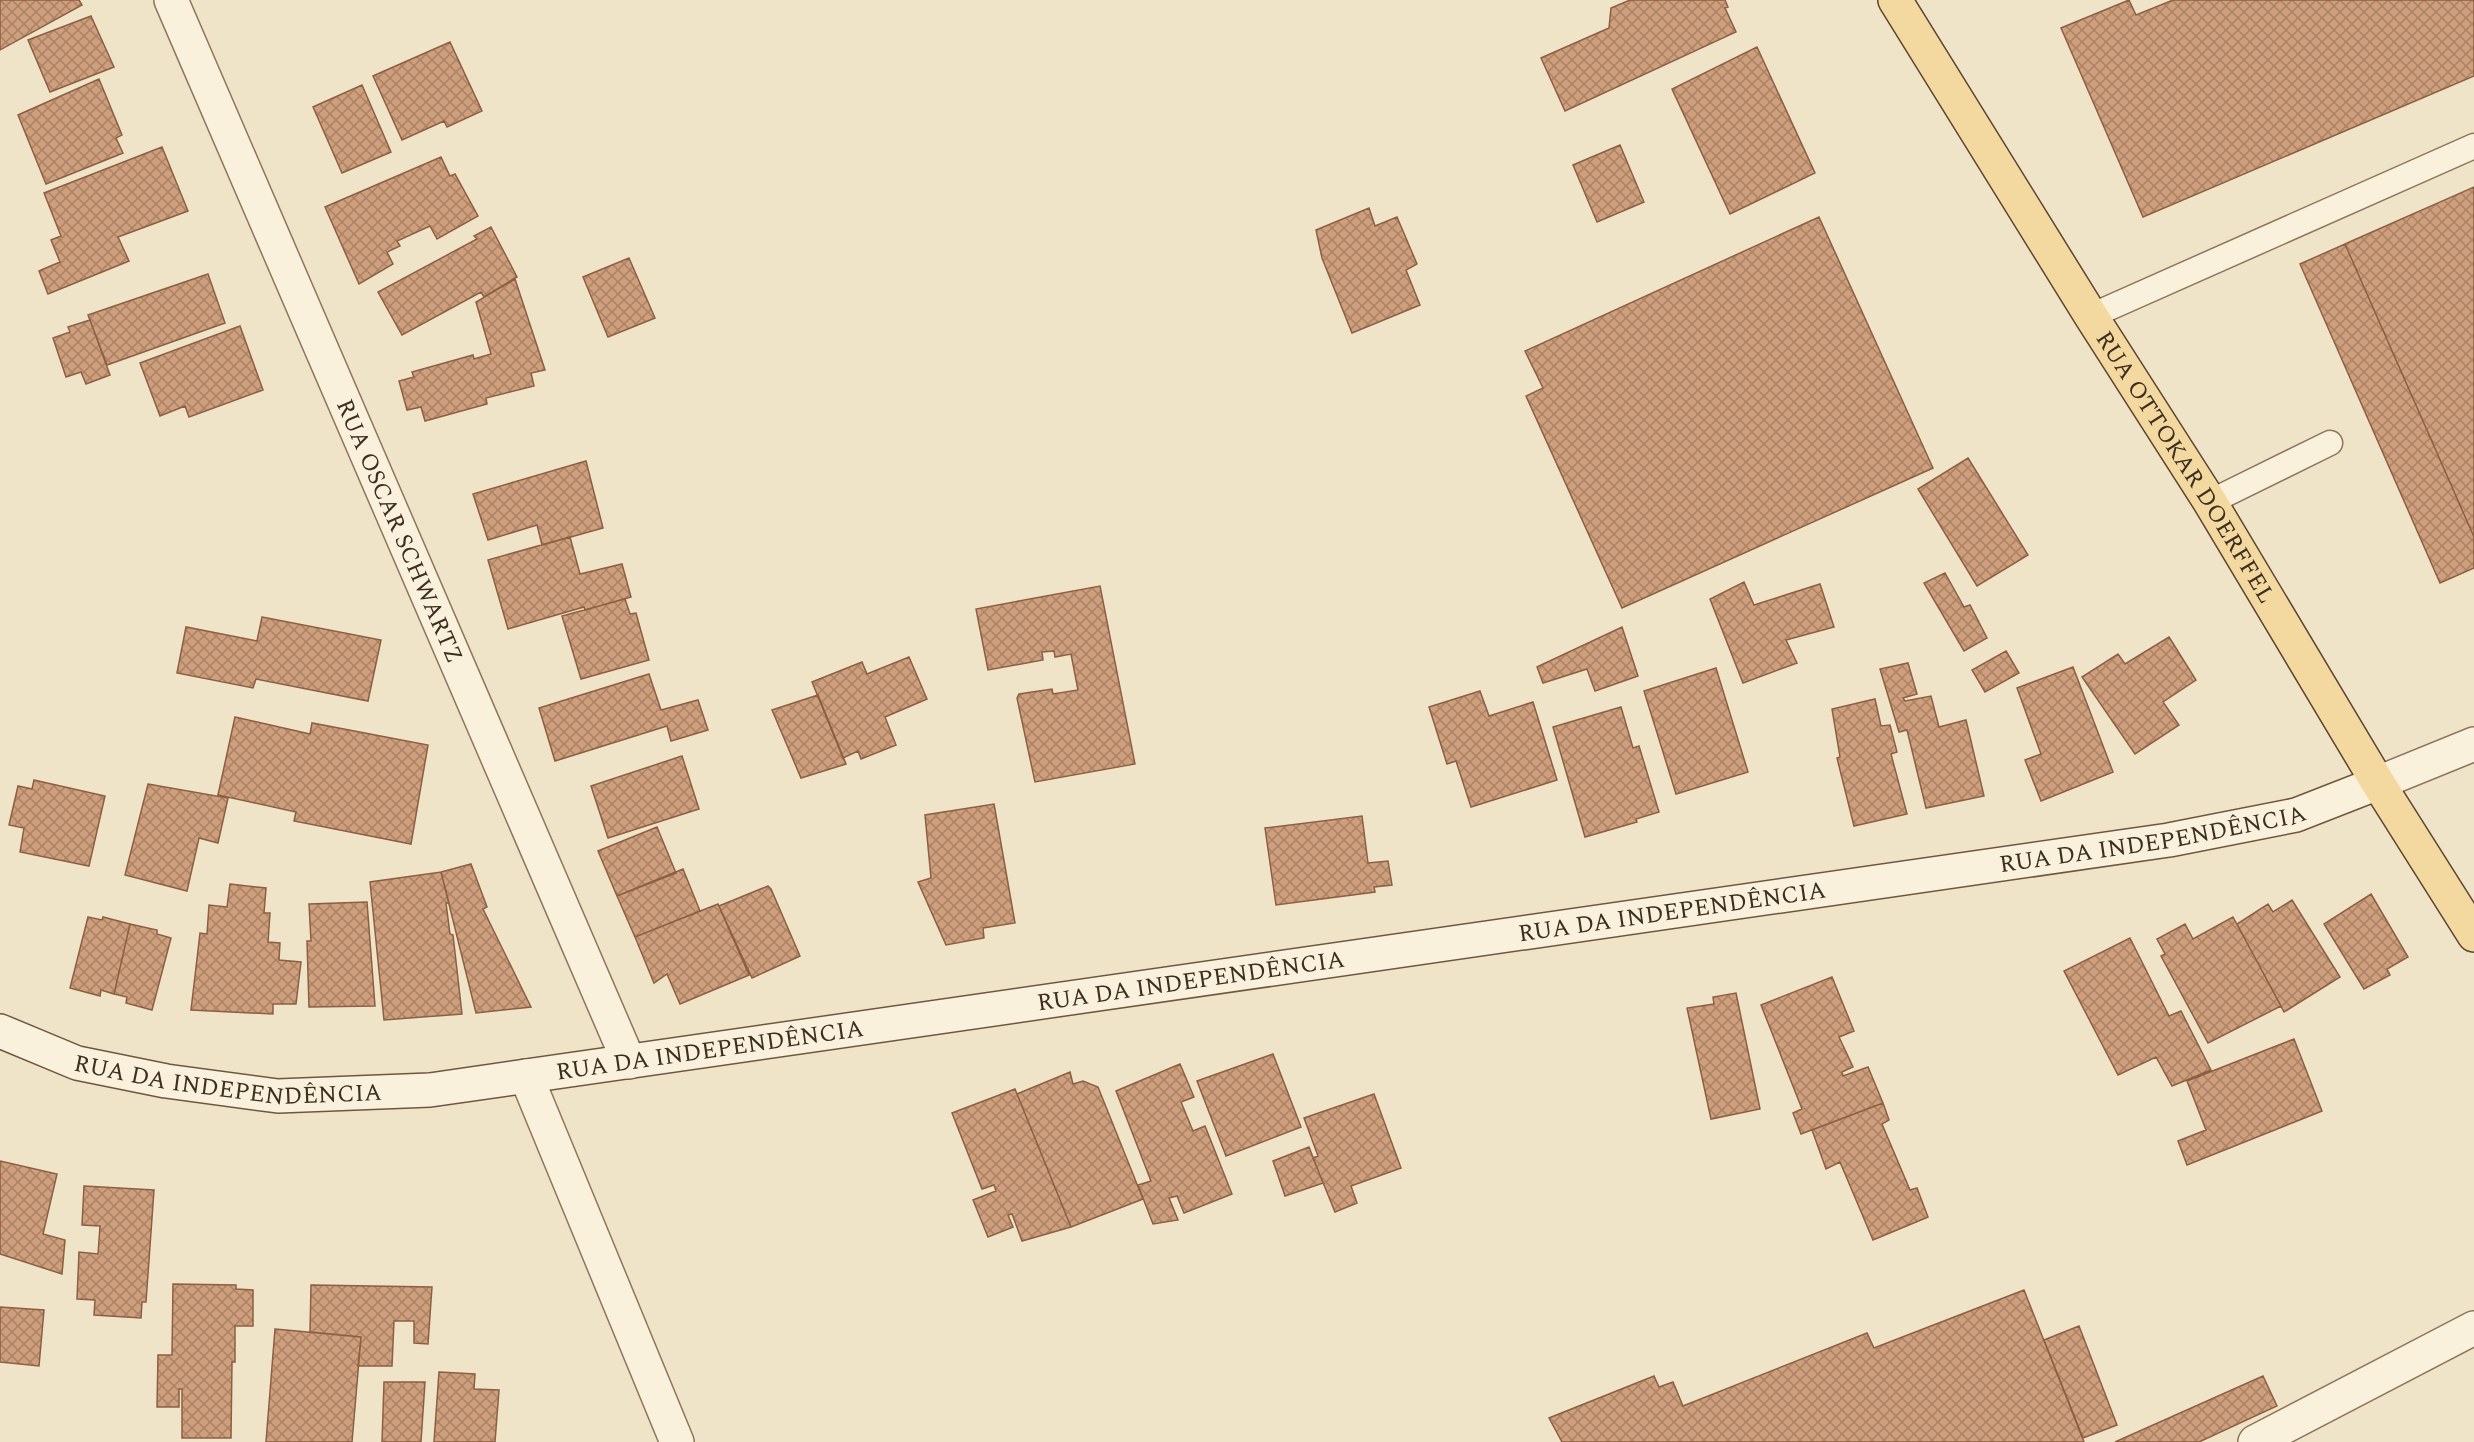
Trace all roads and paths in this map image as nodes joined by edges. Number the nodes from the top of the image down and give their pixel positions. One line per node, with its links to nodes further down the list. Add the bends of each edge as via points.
1 (171, 0): 11 (street, RUA OSCAR SCHWARTZ)
2 (1895, 0): 4 (main road, RUA OTTOKAR DOERFFEL)
3 (2474, 146): 4 (lane)
4 (2091, 316): 6 (main road, RUA OTTOKAR DOERFFEL)
5 (2330, 443): 6 (lane)
6 (2210, 502): 8 (main road, RUA OTTOKAR DOERFFEL)
7 (2474, 744): 8 (street, RUA DA INDEPENDÊNCIA)
8 (2378, 783): 9 (main road, RUA OTTOKAR DOERFFEL); 11 (street, RUA DA INDEPENDÊNCIA, via 2296,815 2169,840)
9 (2474, 935)
10 (0, 1031): 12 (street, RUA DA INDEPENDÊNCIA, via 77,1063 166,1081 278,1096 430,1090)
11 (629, 1062): 12 (street, RUA DA INDEPENDÊNCIA)
12 (526, 1076): 14 (street)
13 (2474, 1328): 15 (street)
14 (677, 1442)
15 (2255, 1442)

